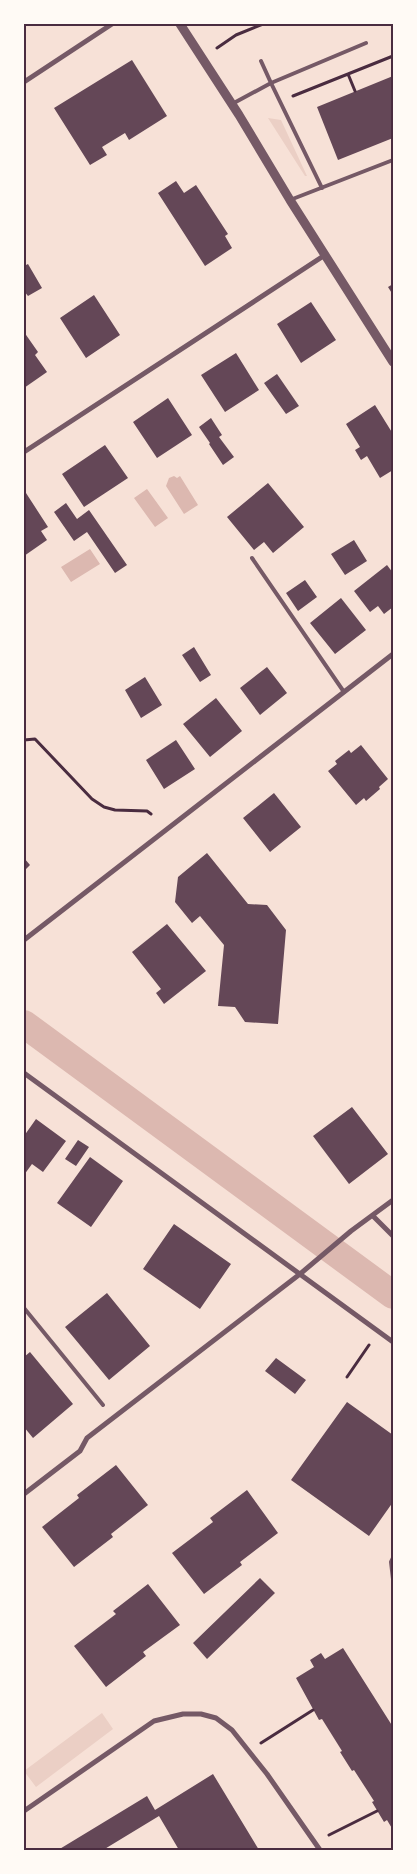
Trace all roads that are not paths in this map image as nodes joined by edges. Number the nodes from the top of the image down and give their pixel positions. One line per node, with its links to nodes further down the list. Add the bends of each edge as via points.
1 (112, 24): 5 (street)
2 (180, 24): 7 (street)
3 (366, 43): 6 (lane)
4 (261, 61): 6 (lane)
5 (24, 82)
6 (271, 83): 7 (lane); 9 (lane)
7 (232, 104): 10 (street)
8 (393, 160): 9 (lane)
9 (322, 188): 10 (lane)
10 (290, 200): 11 (street)
11 (325, 256): 12 (street); 13 (street)
12 (393, 362)
13 (24, 452)
14 (252, 558): 16 (lane)
15 (393, 654): 16 (street)
16 (344, 692): 17 (street)
17 (24, 940)
18 (24, 1073): 22 (street)
19 (393, 1200): 20 (street)
20 (373, 1216): 21 (street); 22 (street)
21 (393, 1236)
22 (300, 1274): 24 (street); 26 (street, via 87,1438 80,1451)
23 (24, 1308): 25 (lane)
24 (393, 1342)
25 (102, 1405)
26 (24, 1494)
27 (393, 1558): 28 (lane)
28 (393, 1579)
29 (24, 1811): 30 (street, via 154,1721 183,1714 201,1714 216,1718 232,1730)
30 (320, 1850)

